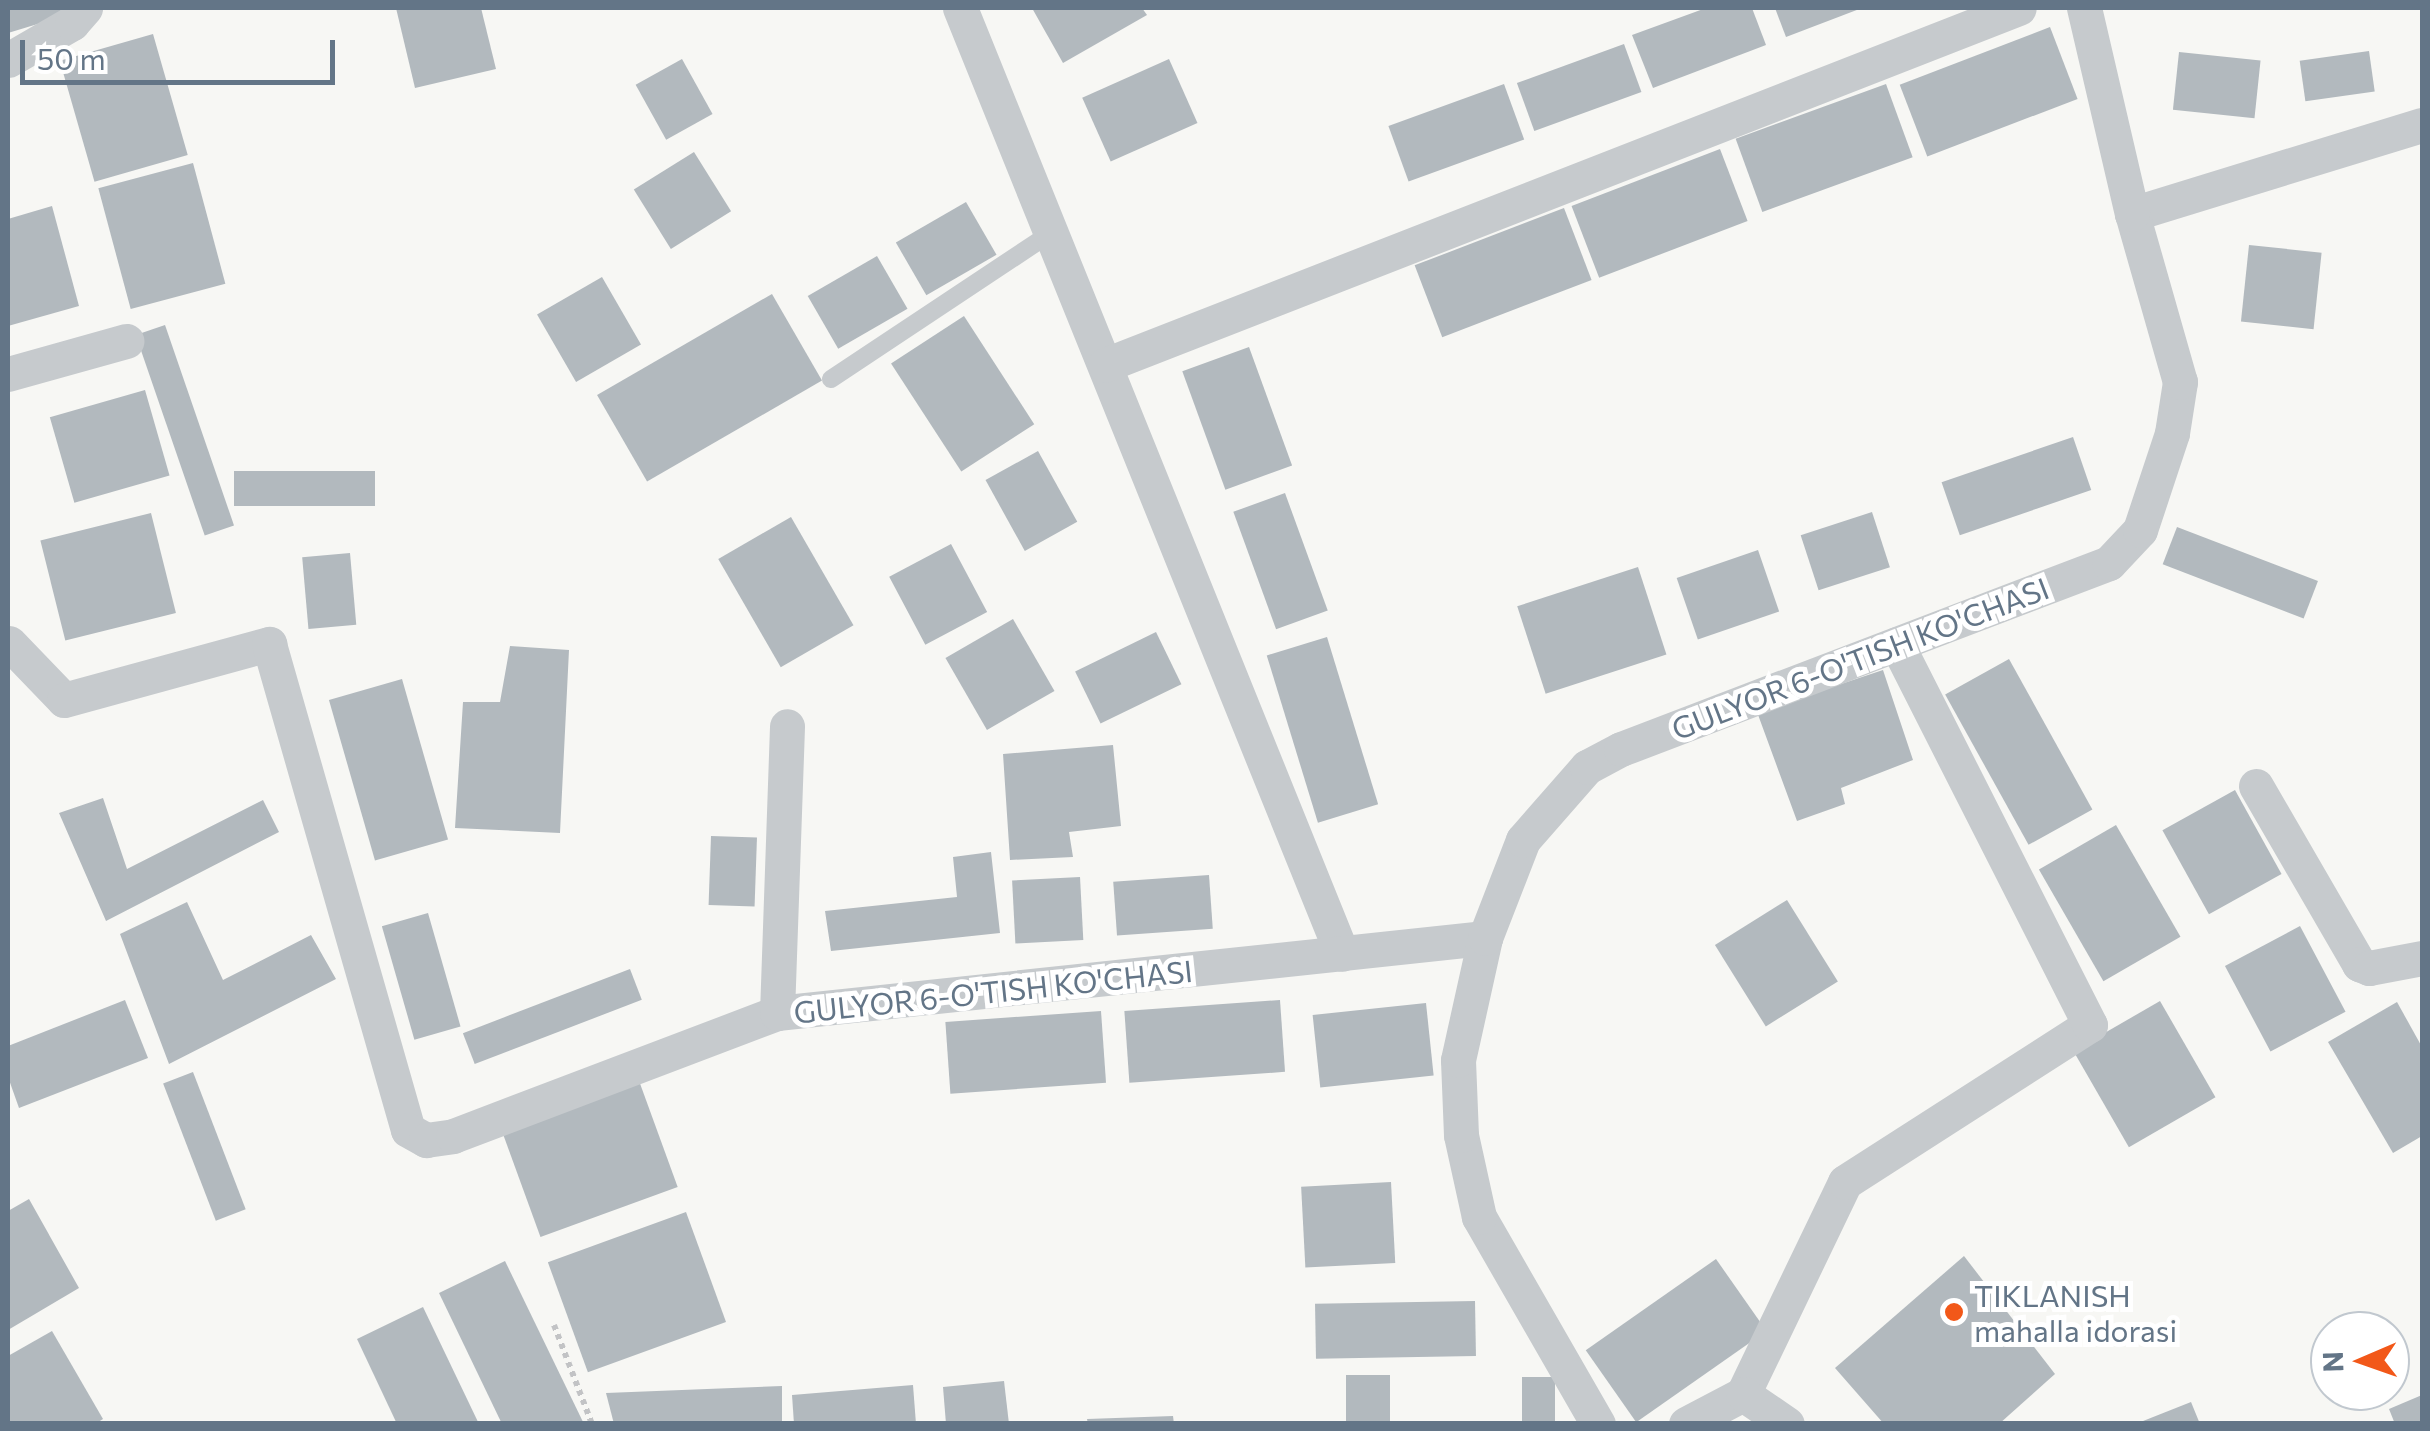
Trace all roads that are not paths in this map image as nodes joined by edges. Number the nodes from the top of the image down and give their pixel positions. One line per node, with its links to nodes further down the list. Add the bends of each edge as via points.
1 (85, 8): 5 (street, via 72,23)
2 (960, 8): 8 (street)
3 (2018, 8): 10 (street)
4 (2084, 8): 7 (street, GULYOR 6-O'TISH KO'CHASI)
5 (8, 60)
6 (2422, 124): 7 (street)
7 (2132, 214): 14 (street, GULYOR 6-O'TISH KO'CHASI, via 2180,382 2172,433 2140,530 2109,564)
8 (1051, 233): 10 (street); 12 (lane)
9 (126, 341): 11 (street)
10 (1104, 365): 18 (street)
11 (8, 374)
12 (831, 380)
13 (8, 643): 20 (street, GULYOR 6-O'TISH KO'CHASI, via 64,700 269,644 408,1130 426,1140 453,1136)
14 (1896, 644): 17 (street, GULYOR 6-O'TISH KO'CHASI, via 1587,767 1523,840); 21 (street, via 2090,1025 1845,1182)
15 (787, 726): 20 (street)
16 (2256, 786): 19 (street, via 2359,964)
17 (1485, 938): 18 (street, GULYOR 6-O'TISH KO'CHASI); 22 (street, via 1458,1060 1461,1135 1479,1218)
18 (1342, 954): 20 (street, GULYOR 6-O'TISH KO'CHASI)
19 (2422, 958)
20 (776, 1013)
21 (1743, 1394): 23 (street); 24 (street)
22 (1598, 1424)
23 (1686, 1424)
24 (1787, 1424)

